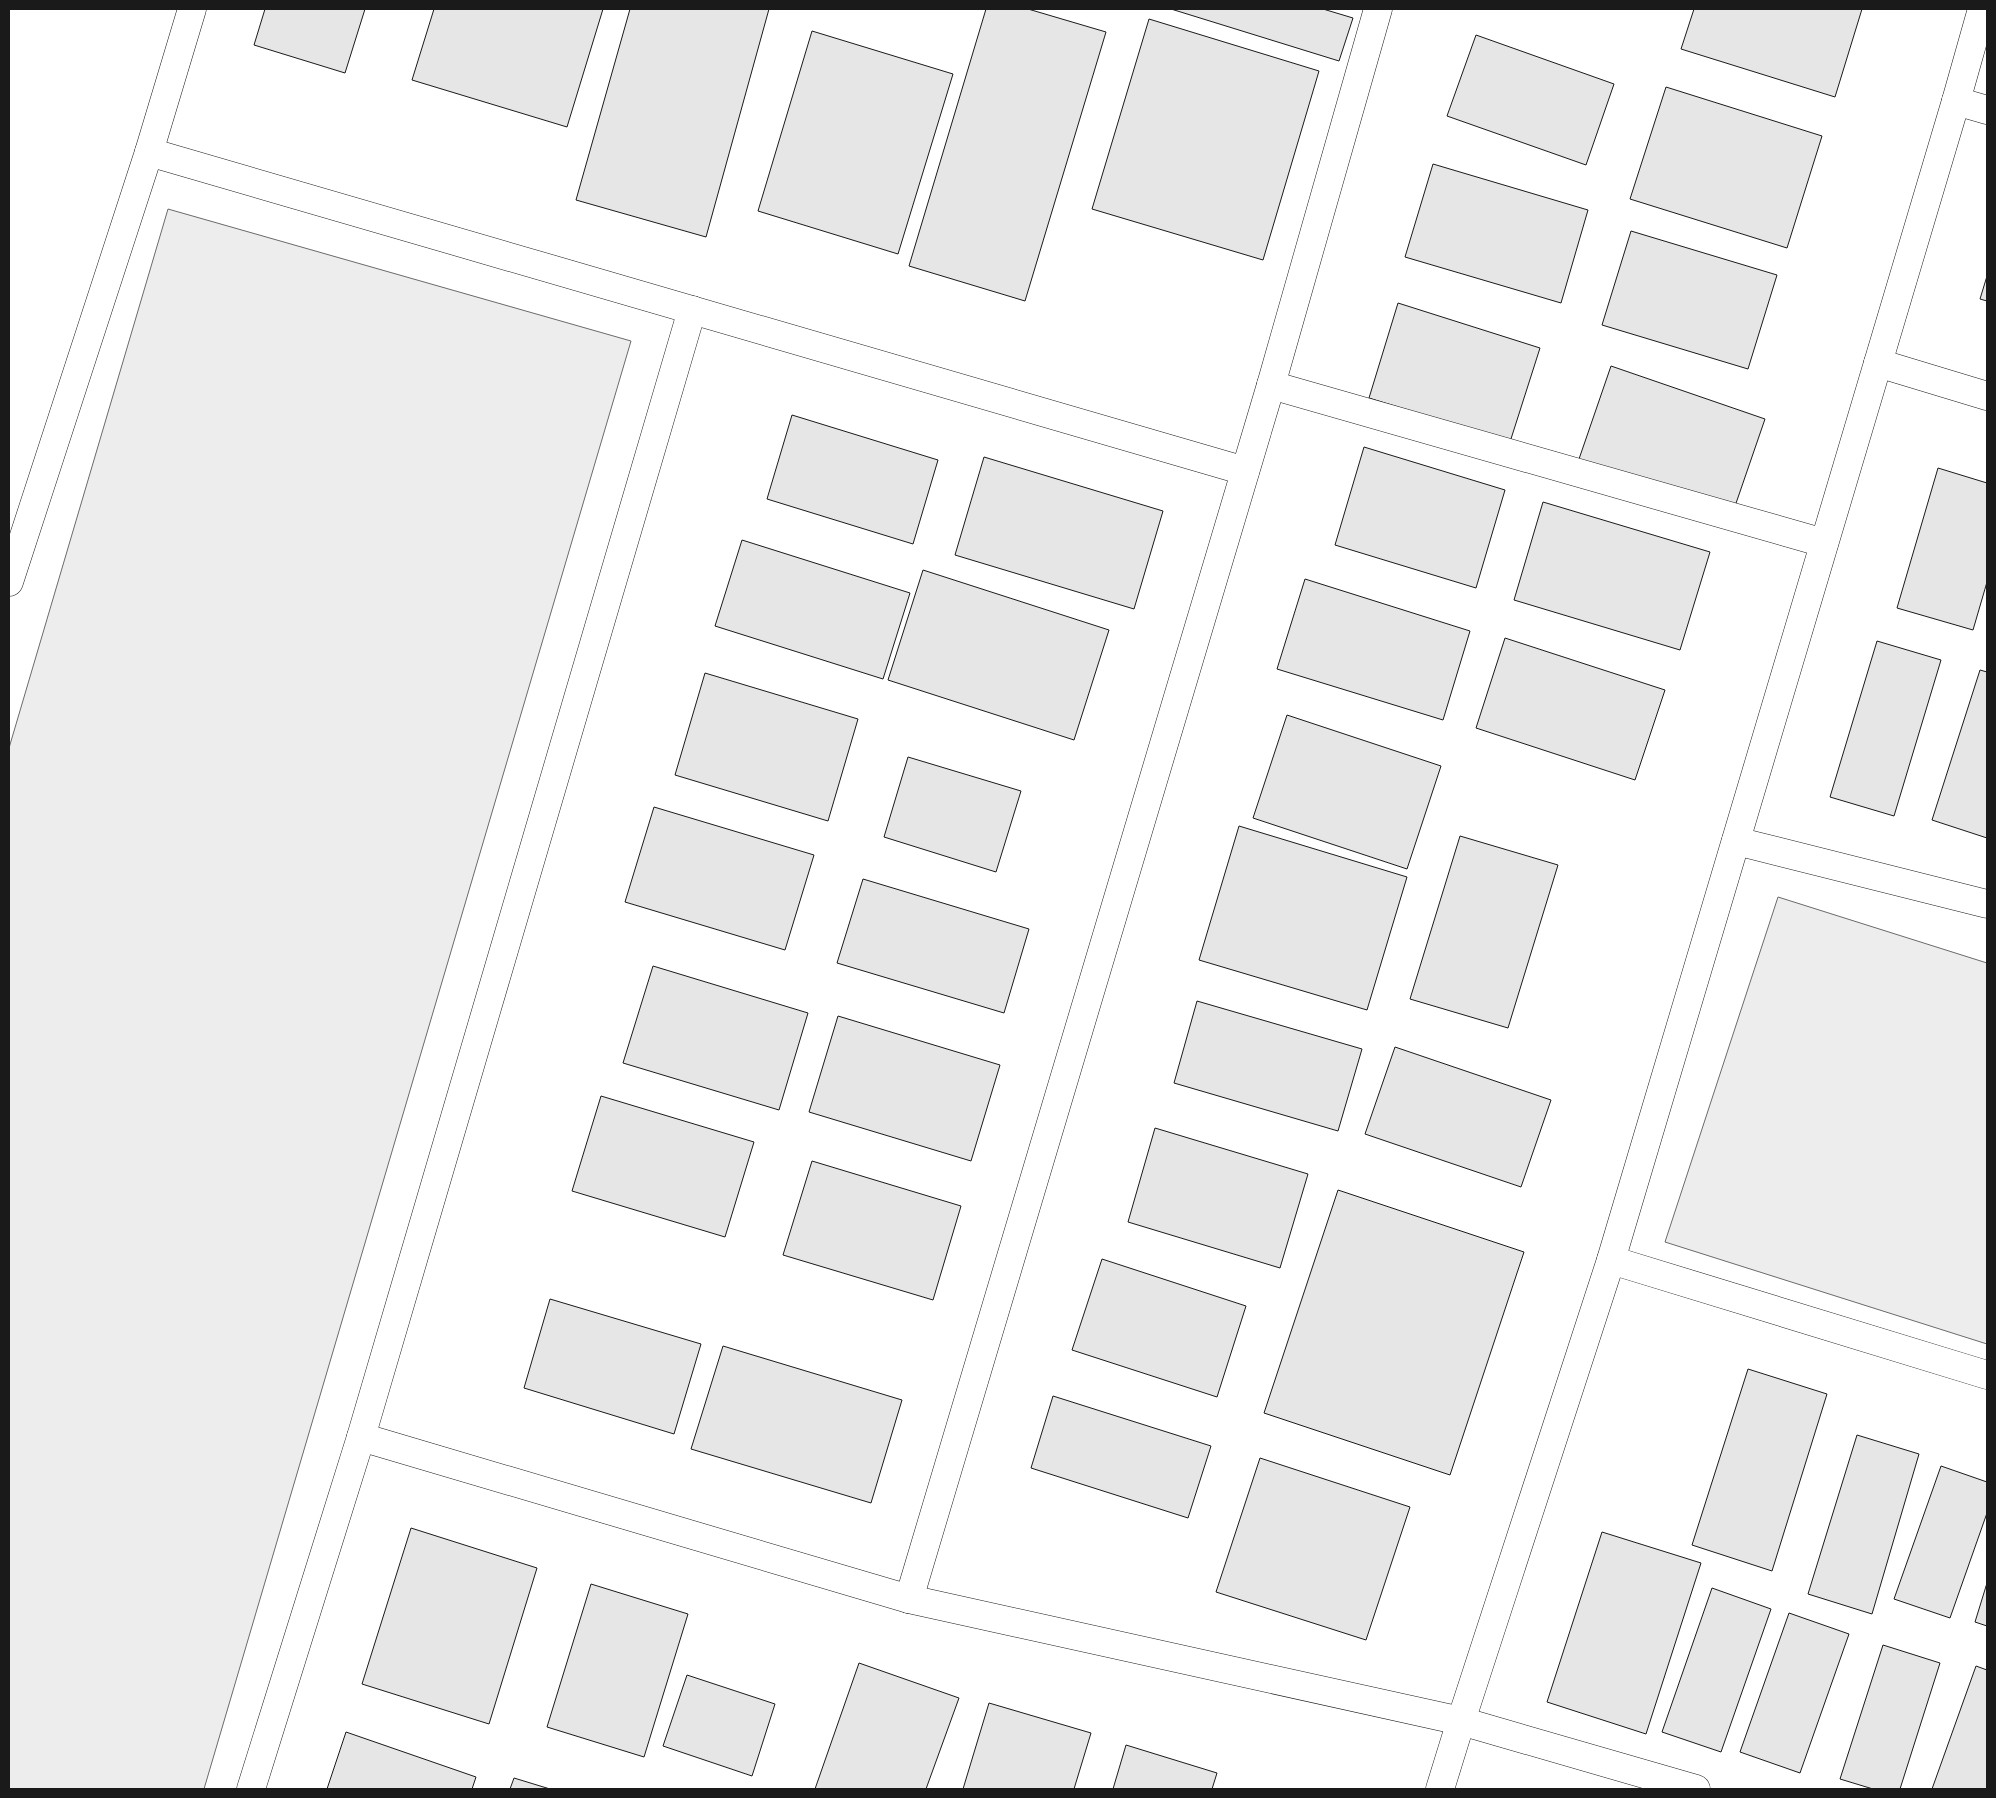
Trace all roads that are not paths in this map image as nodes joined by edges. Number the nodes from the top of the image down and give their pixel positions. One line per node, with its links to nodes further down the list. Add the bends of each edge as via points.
1 (192, 9): 6 (lane)
2 (1378, 9): 9 (lane)
3 (1982, 9): 4 (lane)
4 (1956, 101): 5 (lane); 8 (lane)
5 (1987, 110)
6 (149, 152): 7 (lane); 13 (lane)
7 (692, 310): 11 (lane); 18 (lane)
8 (1878, 363): 10 (lane); 12 (lane)
9 (1271, 385): 11 (lane); 12 (lane)
10 (1987, 396)
11 (1245, 471): 19 (lane)
12 (1824, 542): 14 (lane)
13 (9, 582)
14 (1736, 841): 15 (lane); 16 (lane)
15 (1987, 904)
16 (1612, 1260): 17 (lane); 20 (lane)
17 (1987, 1375)
18 (361, 1437): 19 (lane); 21 (lane)
19 (909, 1599): 20 (lane)
20 (1461, 1721): 22 (lane); 23 (lane)
21 (251, 1789)
22 (1440, 1789)
23 (1696, 1789)

